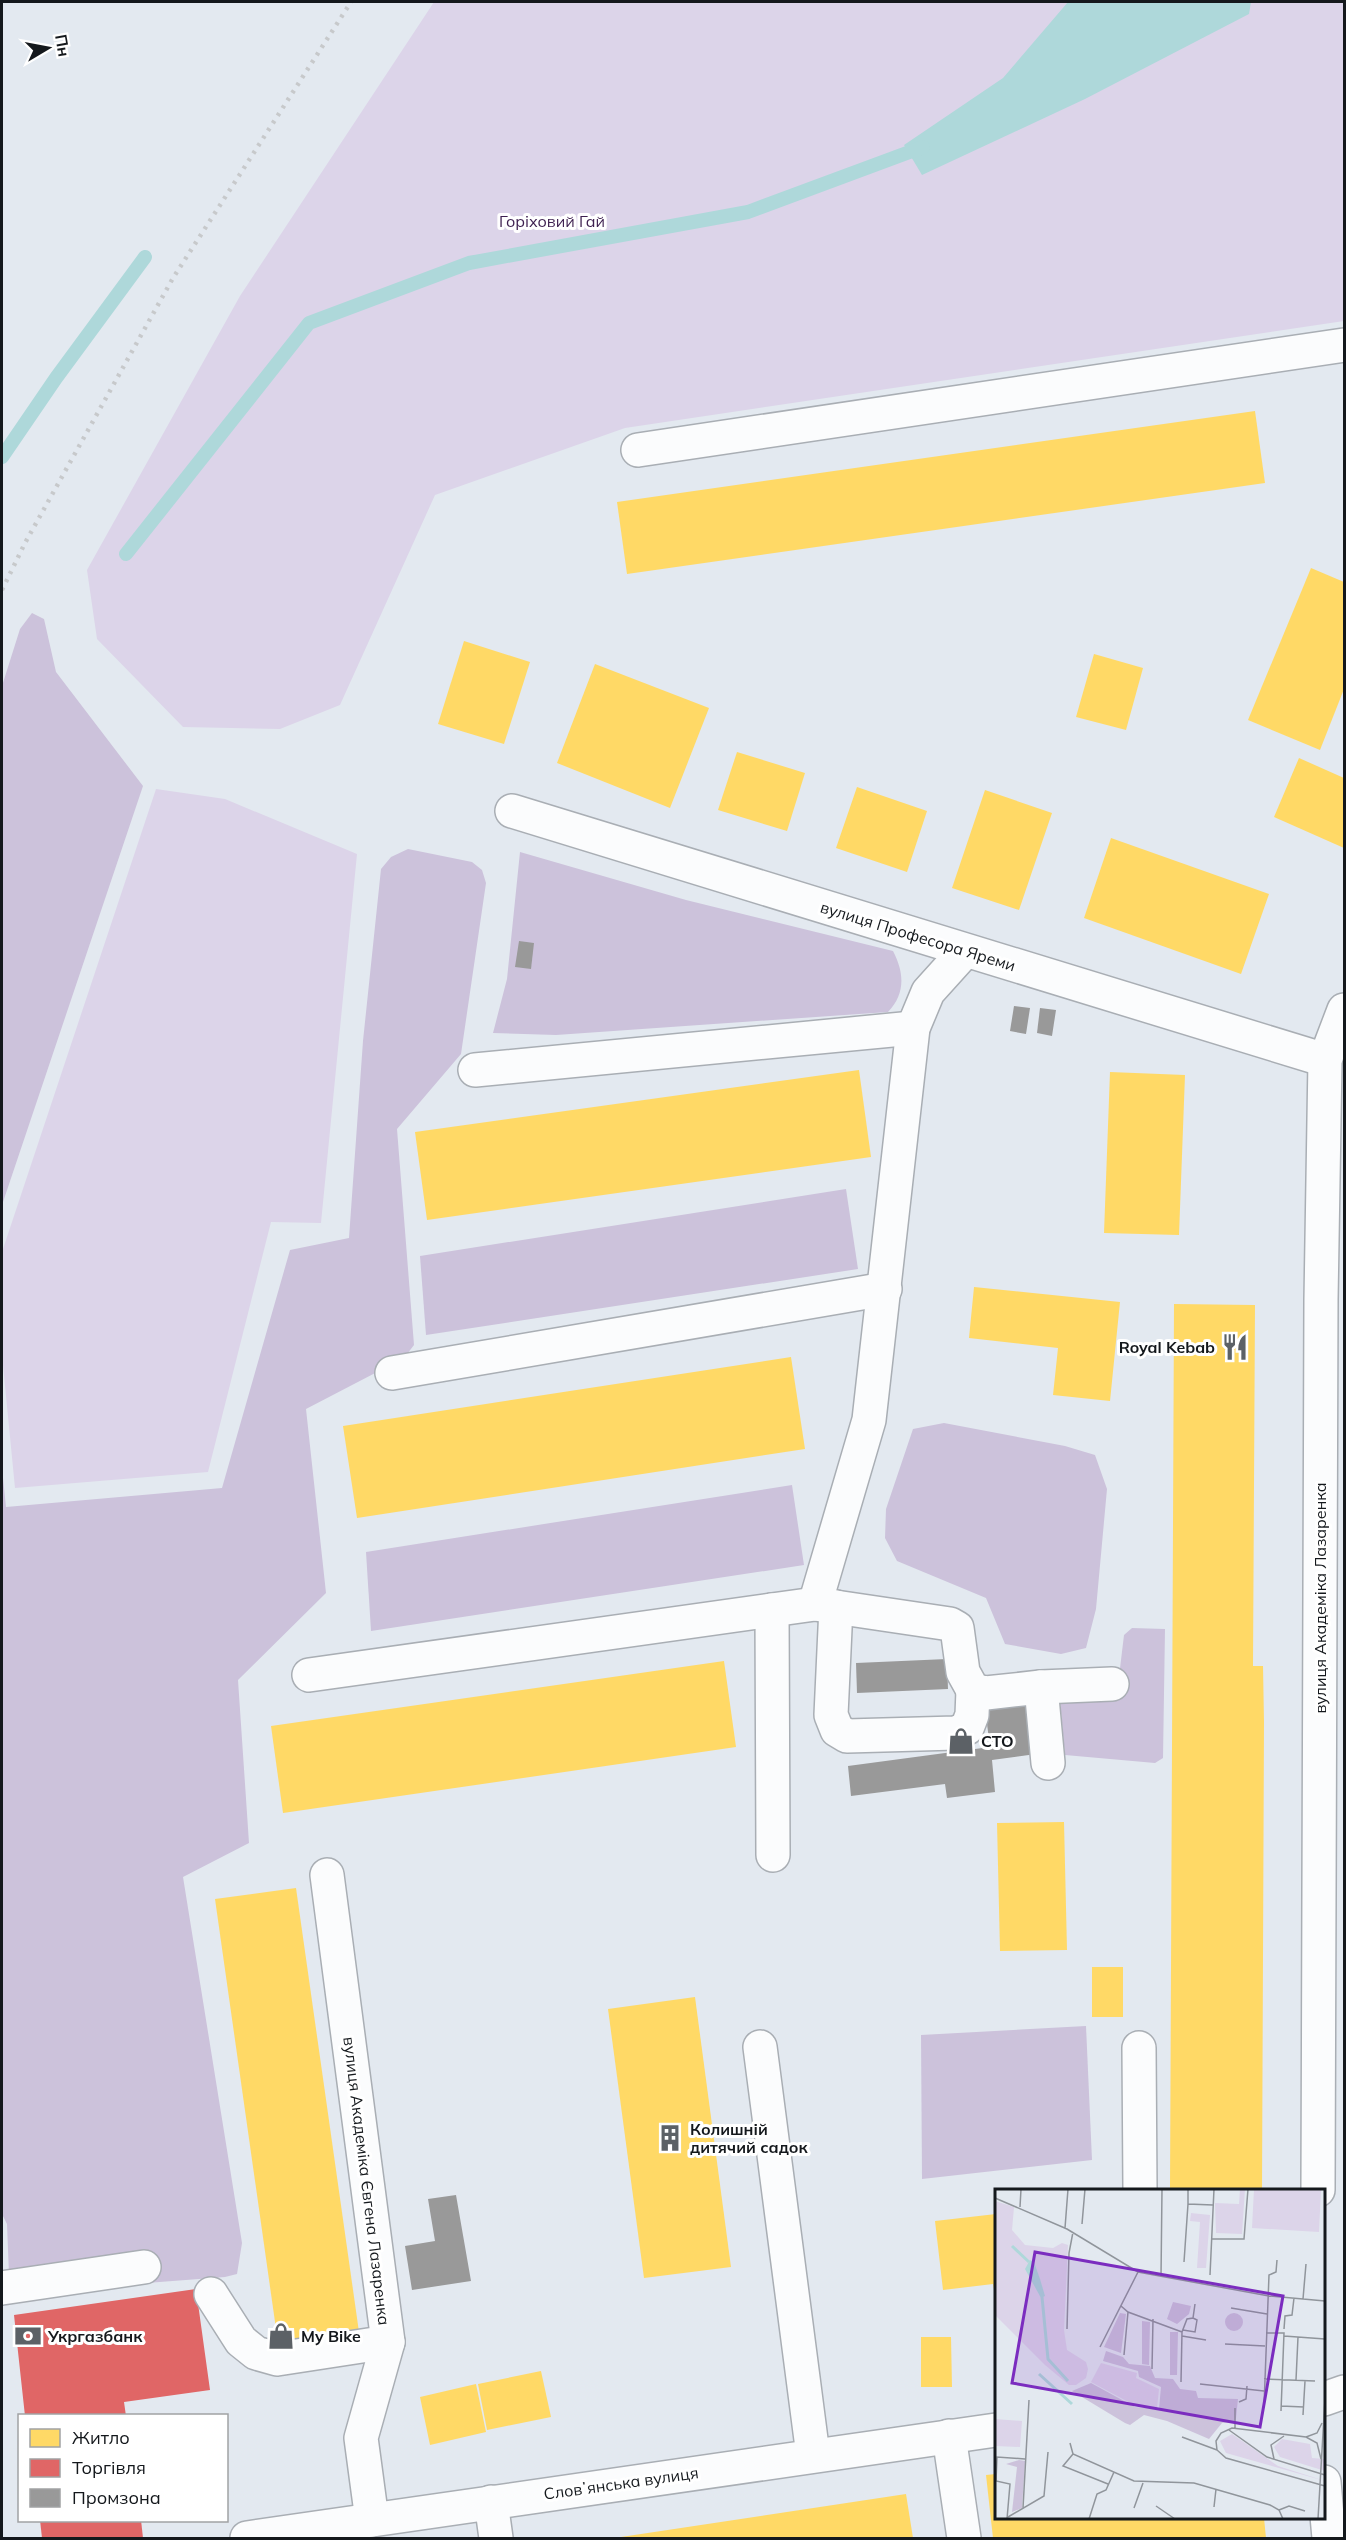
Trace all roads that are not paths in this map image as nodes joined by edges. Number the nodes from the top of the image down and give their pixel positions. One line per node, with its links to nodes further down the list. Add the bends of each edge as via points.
1 (1344, 345): 2 (street)
2 (638, 450)
3 (512, 811): 4 (street, вулиця Професора Яреми)
4 (965, 951): 6 (street, via 928,992); 7 (street, вулиця Професора Яреми)
5 (1344, 1010): 7 (street, вулиця Академіка Лазаренка)
6 (913, 1028): 8 (street); 9 (street)
7 (1325, 1060): 10 (street, вулиця Академіка Лазаренка)
8 (476, 1070)
9 (885, 1289): 11 (street); 12 (street, via 869,1420)
10 (1333, 1299): 24 (street, вулиця Академіка Лазаренка)
11 (392, 1373)
12 (825, 1605): 13 (street); 17 (street, via 957,1628 963,1672); 17 (street, via 831,1715 837,1730 847,1736 956,1733 967,1728)
13 (772, 1610): 14 (street); 19 (street)
14 (309, 1676)
15 (1112, 1684): 16 (street)
16 (1041, 1687): 17 (street, via 986,1693); 18 (street)
17 (973, 1690)
18 (1048, 1763)
19 (772, 1855)
20 (327, 1875): 28 (street, вулиця Академіка Євгена Лазаренка)
21 (760, 2047): 33 (street)
22 (1139, 2048): 23 (street)
23 (1140, 2189)
24 (1318, 2189)
25 (144, 2267): 26 (street)
26 (2, 2288)
27 (211, 2294): 28 (street, via 241,2341 256,2353 277,2359)
28 (388, 2342): 36 (street, вулиця Академіка Євгена Лазаренка, via 361,2438)
29 (1344, 2392): 30 (street)
30 (1325, 2398)
31 (995, 2430): 32 (street, Словʼянська вулиця)
32 (949, 2436): 33 (street, Словʼянська вулиця); 39 (street)
33 (813, 2455): 35 (street, Словʼянська вулиця)
34 (1325, 2501): 40 (street)
35 (491, 2502): 36 (street, Словʼянська вулиця); 38 (street)
36 (372, 2520): 37 (street, Словʼянська вулиця)
37 (247, 2538)
38 (496, 2538)
39 (963, 2538)
40 (1329, 2538)

